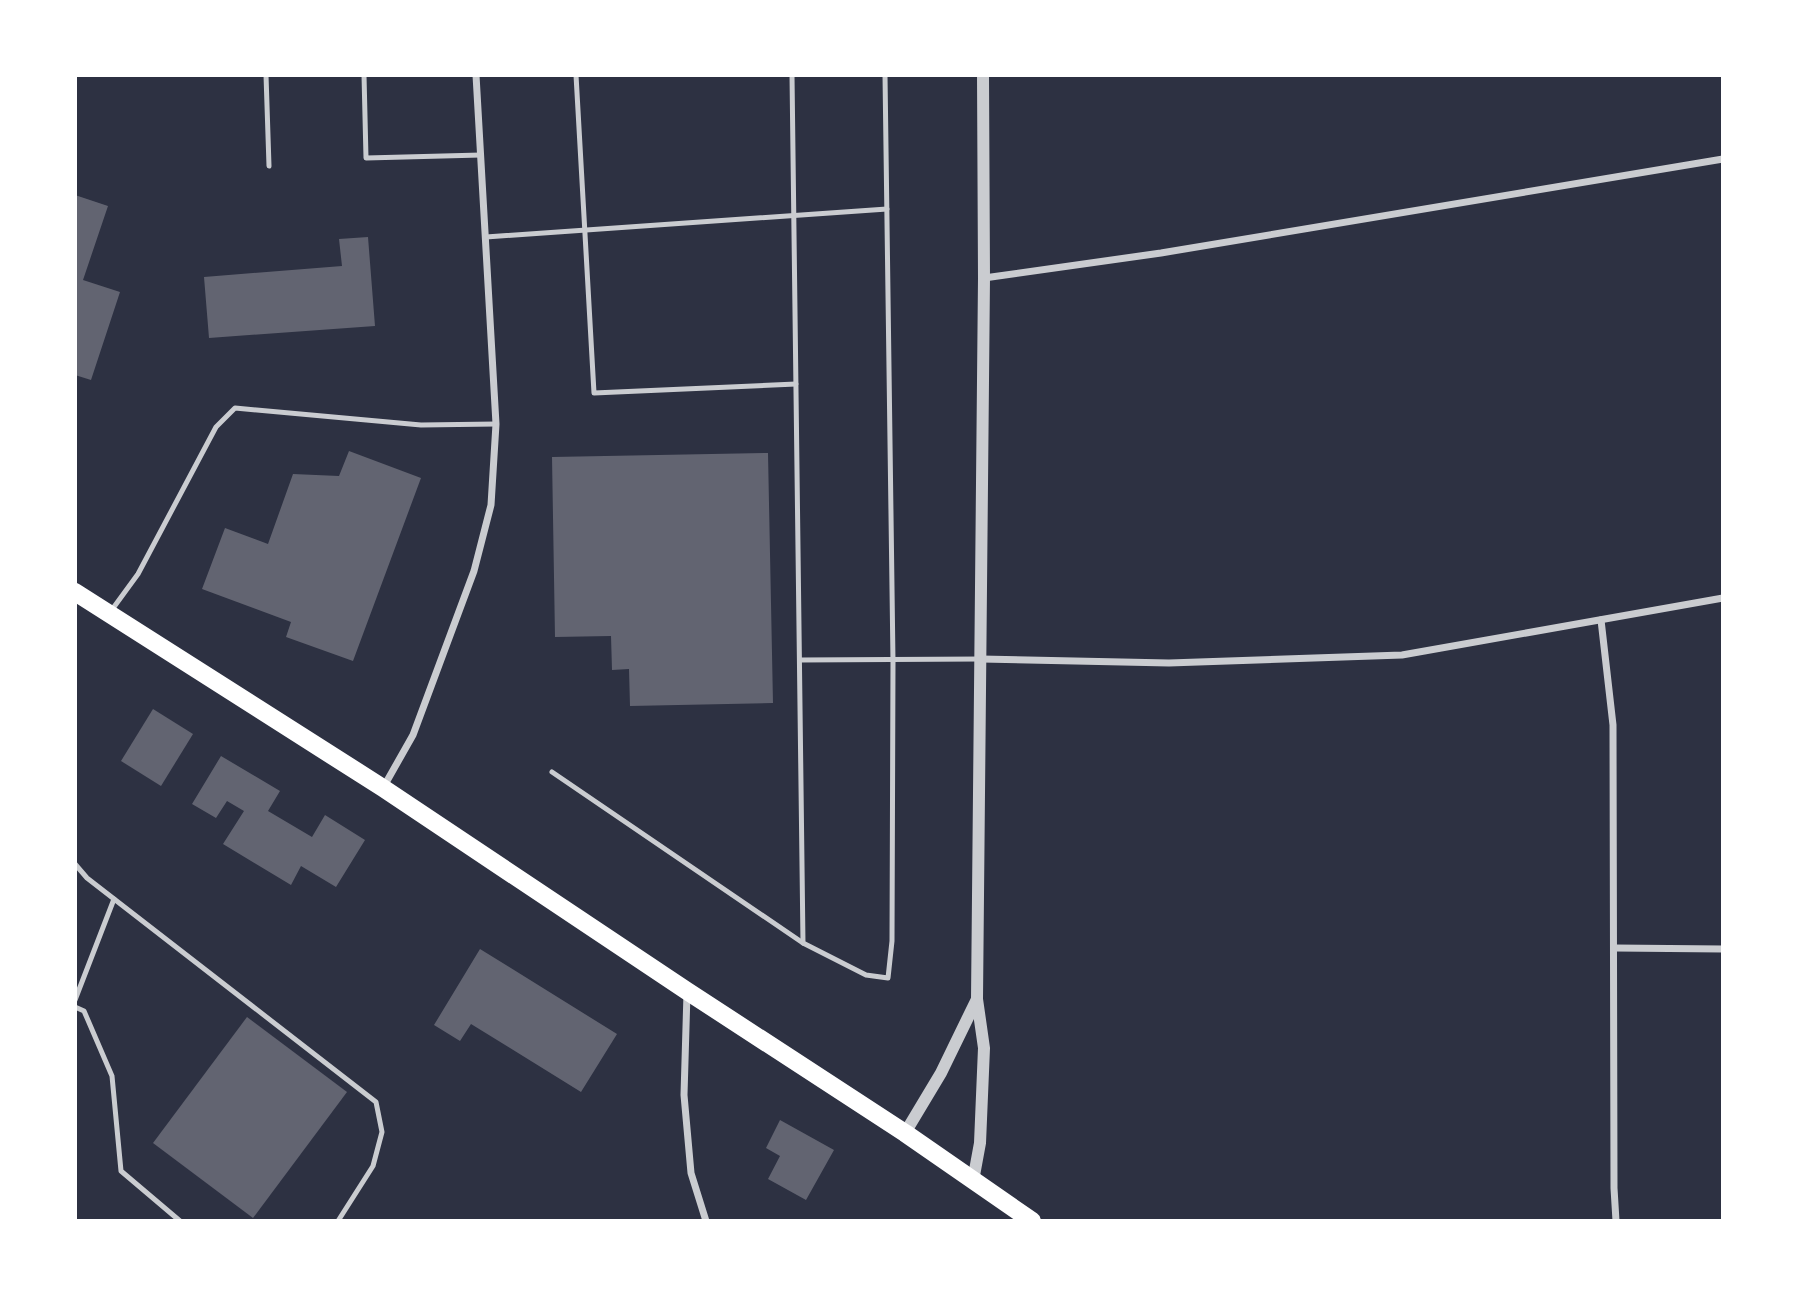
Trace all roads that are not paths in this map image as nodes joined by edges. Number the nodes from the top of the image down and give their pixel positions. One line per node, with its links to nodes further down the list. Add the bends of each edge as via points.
1 (266, 75): 10 (lane)
2 (364, 75): 8 (lane, via 366,158)
3 (476, 75): 8 (street)
4 (576, 75): 13 (lane)
5 (792, 75): 12 (lane)
6 (885, 75): 11 (lane)
7 (983, 75): 15 (street)
8 (481, 155): 14 (street)
9 (1723, 159): 15 (street)
10 (270, 166)
11 (887, 209): 12 (lane); 24 (lane)
12 (794, 217): 13 (lane); 16 (lane)
13 (586, 230): 14 (lane); 16 (lane, via 594,393)
14 (486, 237): 17 (street)
15 (984, 278): 22 (street)
16 (796, 384): 23 (lane)
17 (496, 424): 20 (lane, via 422,425 235,408 216,427 138,574); 26 (street, via 491,505 474,571 413,735)
18 (75, 593): 20 (main road)
19 (1723, 598): 21 (street)
20 (109, 614): 26 (main road)
21 (1601, 620): 22 (street, via 1402,655 1169,663); 30 (street, via 1613,725)
22 (981, 659): 24 (lane); 33 (street)
23 (800, 660): 24 (lane); 29 (lane)
24 (893, 662): 29 (lane, via 888,978 866,975)
25 (552, 772): 29 (lane)
26 (383, 788): 32 (main road)
27 (75, 864): 28 (lane)
28 (114, 899): 34 (lane); 39 (lane, via 376,1102 382,1132 373,1166)
29 (803, 943)
30 (1615, 948): 31 (street); 42 (street)
31 (1723, 949)
32 (687, 991): 36 (main road); 40 (street, via 684,1095 691,1173)
33 (977, 999): 36 (street); 37 (street, via 984,1048 980,1143)
34 (75, 1000)
35 (75, 1007): 38 (lane, via 84,1011 112,1076 121,1171)
36 (905, 1133): 37 (main road)
37 (973, 1181): 41 (main road)
38 (180, 1221)
39 (338, 1221)
40 (706, 1221)
41 (1032, 1221)
42 (1616, 1221)

